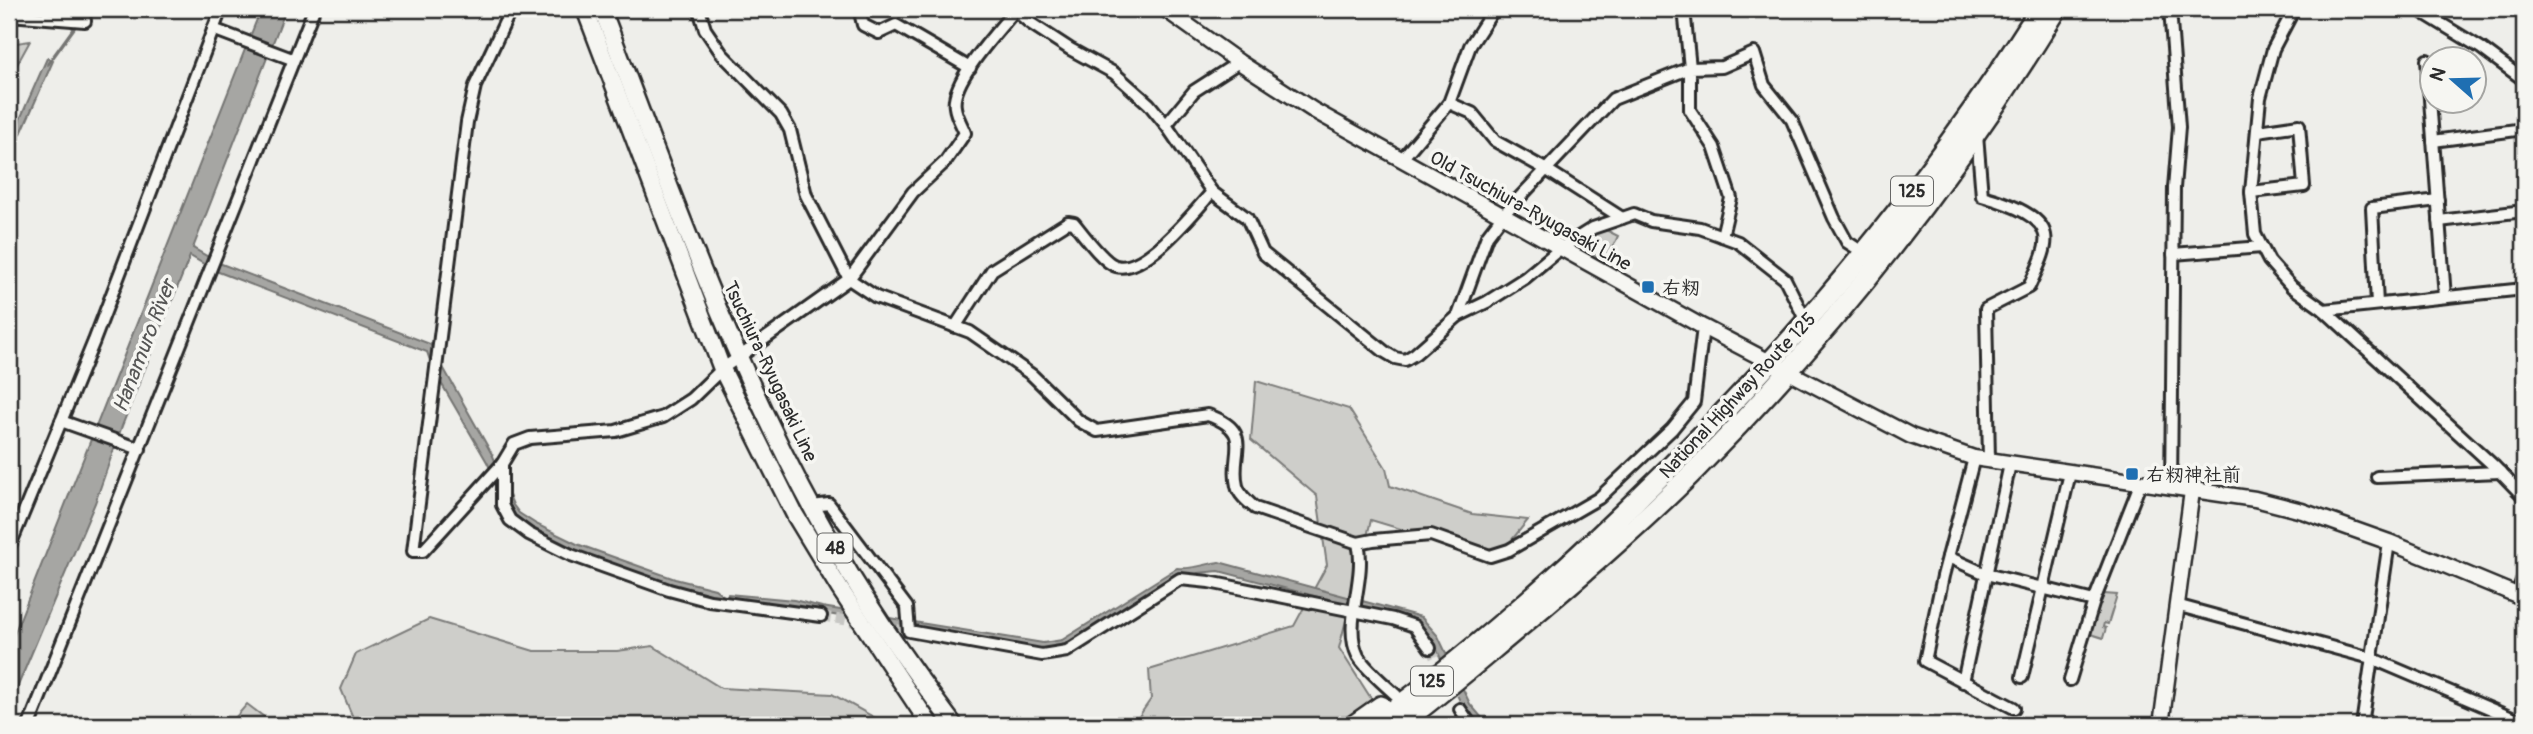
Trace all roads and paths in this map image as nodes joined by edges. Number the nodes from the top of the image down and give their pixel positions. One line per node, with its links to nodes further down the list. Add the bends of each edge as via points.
1 (83, 9): 18 (street, via 85,21)
2 (221, 9): 19 (street)
3 (314, 9): 20 (street)
4 (511, 9): 61 (street, via 475,86 467,122 413,551 423,551)
5 (585, 9): 57 (main road, Tsuchiura-Ryugasaki Line / 48)
6 (602, 9): 55 (main road, Tsuchiura-Ryugasaki Line / 48)
7 (699, 9): 46 (street, via 705,29 722,54 781,114 790,130 806,195)
8 (862, 9): 22 (street, via 863,25 879,33 896,25)
9 (1016, 9): 22 (street); 27 (street, via 1030,23 1114,73)
10 (1165, 9): 21 (street, Old Tsuchiura-Ryugasaki Line)
11 (1494, 9): 25 (street, via 1470,46)
12 (1684, 9): 23 (street)
13 (2040, 9): 44 (highway, National Highway Route 125 / 125, via 1976,106)
14 (2057, 9): 28 (highway, National Highway Route 125 / 125)
15 (2170, 9): 45 (street, via 2179,127)
16 (2294, 9): 30 (street, via 2273,50 2260,99)
17 (2417, 9): 24 (street)
18 (9, 15)
19 (213, 29): 20 (street); 58 (street)
20 (292, 59): 59 (street)
21 (1239, 62): 27 (street, via 1194,91); 32 (street, Old Tsuchiura-Ryugasaki Line)
22 (970, 68): 46 (street, via 957,88 954,105 965,133 945,162 913,192)
23 (1690, 68): 33 (street, via 1613,99); 41 (street, via 1690,110 1714,148 1731,198); 44 (street, via 1722,67 1754,52 1763,85 1792,120 1847,242)
24 (2524, 80)
25 (1449, 103): 32 (street); 33 (street, via 1472,113 1495,141)
26 (2431, 116): 31 (street)
27 (1166, 125): 34 (street)
28 (1977, 129): 56 (highway, National Highway Route 125 / 125, via 1878,264); 60 (street, via 1982,196 2007,202 2038,222 2045,235 2042,257 2029,287 1986,309)
29 (2524, 130): 31 (street)
30 (2258, 131): 35 (street); 35 (street, via 2299,125 2304,186)
31 (2433, 141): 36 (street)
32 (1401, 160): 38 (street, Old Tsuchiura-Ryugasaki Line)
33 (1546, 170): 38 (street); 39 (street)
34 (1212, 192): 51 (street, via 1247,218 1263,253 1395,358 1405,360 1415,354); 53 (street, via 1157,251 1124,266 1109,263 1074,223 1068,222 992,270)
35 (2251, 192): 42 (street, via 2253,226)
36 (2438, 200): 40 (street); 49 (street, via 2372,208)
37 (2524, 211): 40 (street)
38 (1503, 215): 43 (street, Old Tsuchiura-Ryugasaki Line); 51 (street, via 1487,236)
39 (1622, 218): 41 (street, via 1634,214); 43 (street, via 1593,228)
40 (2439, 221): 48 (street)
41 (1722, 236): 52 (street, via 1738,242 1785,279)
42 (2262, 247): 45 (street); 50 (street, via 2292,287)
43 (1561, 248): 51 (street, via 1525,278); 54 (street, Old Tsuchiura-Ryugasaki Line)
44 (1864, 253): 52 (highway, National Highway Route 125 / 125)
45 (2173, 254): 67 (street)
46 (849, 279): 53 (street, via 876,297); 55 (street)
47 (2524, 289): 48 (street)
48 (2445, 297): 49 (street)
49 (2376, 304): 50 (street)
50 (2324, 310): 63 (street)
51 (1458, 316)
52 (1806, 321): 56 (highway, National Highway Route 125 / 125)
53 (955, 327): 72 (street, via 970,332 1032,374 1079,421 1097,431 1208,415 1226,421 1237,439 1237,486 1242,496 1255,508)
54 (1703, 327): 56 (street, Old Tsuchiura-Ryugasaki Line); 72 (street, via 1694,402 1599,498 1490,556 1431,535)
55 (739, 358): 57 (street); 70 (main road, Tsuchiura-Ryugasaki Line / 48)
56 (1778, 367): 60 (street, Old Tsuchiura-Ryugasaki Line, via 1911,436); 83 (highway, National Highway Route 125 / 125)
57 (722, 369): 61 (street, via 691,399 663,417 616,431 530,438 514,444); 94 (main road, Tsuchiura-Ryugasaki Line / 48, via 795,515)
58 (61, 421): 59 (street); 73 (street)
59 (140, 449): 93 (street)
60 (1981, 459): 62 (street, Old Tsuchiura-Ryugasaki Line); 74 (street)
61 (502, 464): 82 (street, via 502,505 510,520 571,555 710,601)
62 (2010, 464): 64 (street, Old Tsuchiura-Ryugasaki Line); 75 (street)
63 (2500, 472): 65 (street); 69 (street)
64 (2070, 473): 66 (street, Old Tsuchiura-Ryugasaki Line); 77 (street)
65 (2377, 477)
66 (2140, 484): 67 (street, Old Tsuchiura-Ryugasaki Line); 79 (street)
67 (2171, 488): 68 (street, Old Tsuchiura-Ryugasaki Line)
68 (2192, 491): 71 (street, Old Tsuchiura-Ryugasaki Line, via 2302,510); 80 (street)
69 (2523, 491)
70 (812, 506): 81 (street, via 830,504 907,607 909,631 1042,655 1067,652 1180,579); 95 (main road, Tsuchiura-Ryugasaki Line / 48, via 854,581)
71 (2389, 542): 78 (street, Old Tsuchiura-Ryugasaki Line); 85 (street)
72 (1358, 543): 81 (street, via 1362,566)
73 (9, 548)
74 (1948, 557): 75 (street); 88 (street, via 1925,660)
75 (1986, 574): 77 (street); 88 (street)
76 (2524, 575): 78 (street)
77 (2043, 588): 79 (street); 86 (street)
78 (2521, 597)
79 (2094, 601): 87 (street)
80 (2176, 605): 85 (street); 101 (street)
81 (1354, 611): 84 (street, via 1415,626); 89 (street, via 1359,656)
82 (821, 616)
83 (1495, 639): 89 (highway); 97 (highway, National Highway Route 125 / 125); 98 (highway, National Highway Route 125 / 125); 99 (highway)
84 (1430, 648)
85 (2371, 658): 92 (street); 102 (street)
86 (2022, 677)
87 (2070, 680)
88 (1963, 682): 90 (street)
89 (1396, 695): 96 (highway)
90 (2014, 708)
91 (1460, 709): 100 (street)
92 (2524, 723)
93 (29, 725)
94 (930, 725)
95 (954, 725)
96 (1354, 725)
97 (1373, 725)
98 (1399, 725)
99 (1415, 725)
100 (1471, 725)
101 (2161, 725)
102 (2362, 725)

